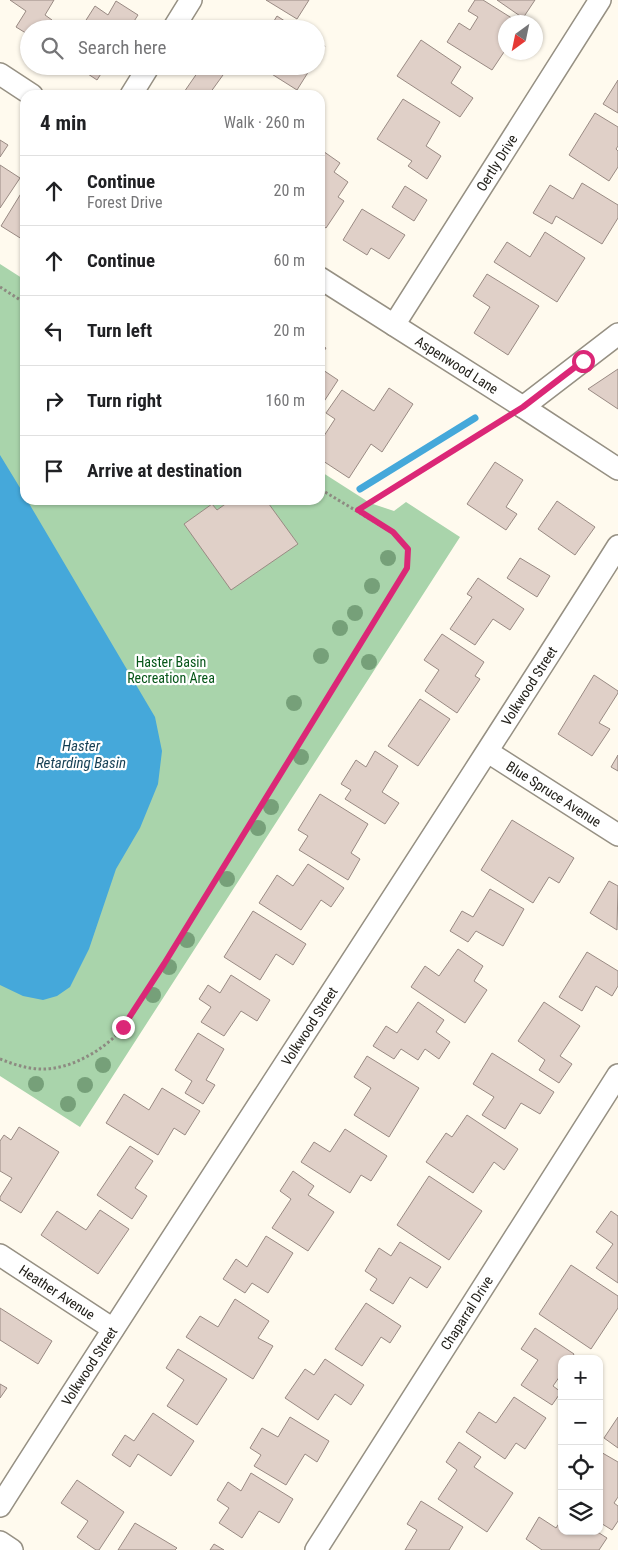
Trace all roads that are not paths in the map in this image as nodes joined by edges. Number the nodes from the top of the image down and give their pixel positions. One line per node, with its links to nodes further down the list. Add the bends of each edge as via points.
1 (191, 0): 3 (street)
2 (600, 0): 9 (street, Oertly Drive)
3 (179, 20)
4 (0, 74): 6 (street)
5 (143, 75): 7 (street)
6 (24, 90)
7 (134, 90)
8 (325, 281): 9 (street, Aspenwood Lane)
9 (394, 325): 11 (street, Aspenwood Lane)
10 (618, 334): 11 (street)
11 (523, 407): 12 (street, Aspenwood Lane)
12 (618, 469)
13 (618, 546): 14 (street, Volkwood Street)
14 (488, 752): 15 (street, Blue Spruce Avenue); 18 (street, Volkwood Street)
15 (618, 835)
16 (618, 1076): 22 (street, Chaparral Drive)
17 (0, 1255): 18 (street, Heather Avenue)
18 (113, 1329): 19 (street, Volkwood Street)
19 (0, 1506)
20 (0, 1542): 21 (street)
21 (12, 1550)
22 (316, 1550)

